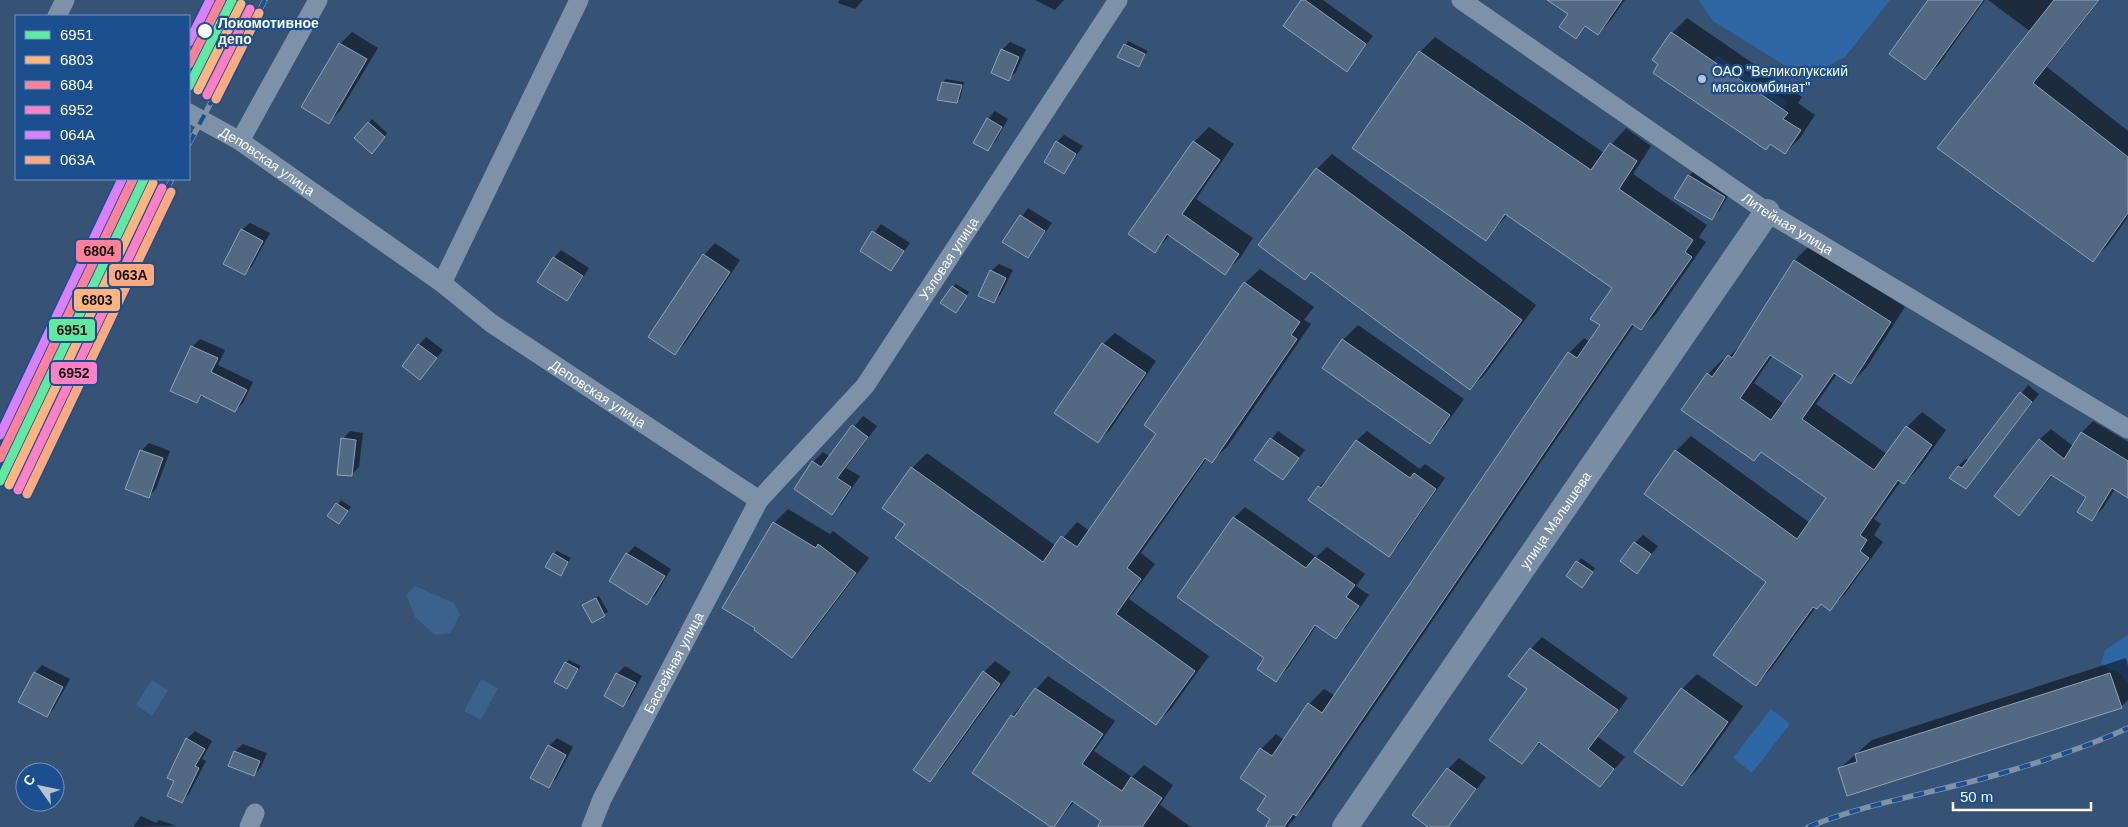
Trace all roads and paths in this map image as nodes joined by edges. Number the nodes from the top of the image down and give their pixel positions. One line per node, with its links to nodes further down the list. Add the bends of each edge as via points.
1 (66, 0): 6 (street)
2 (318, 0): 8 (street)
3 (579, 0): 10 (street)
4 (1118, 0): 12 (street, Узловая улица, via 865,386)
5 (1461, 0): 9 (street, Литейная улица)
6 (58, 15)
7 (190, 114): 8 (street, Деповская улица)
8 (240, 140): 10 (street, Деповская улица)
9 (1767, 212): 11 (street, Литейная улица); 14 (street, улица Малышева)
10 (442, 283): 12 (street, Деповская улица, via 491,323)
11 (2128, 429)
12 (759, 500): 13 (street, Бассейная улица, via 602,799)
13 (591, 827)
14 (1345, 827)

